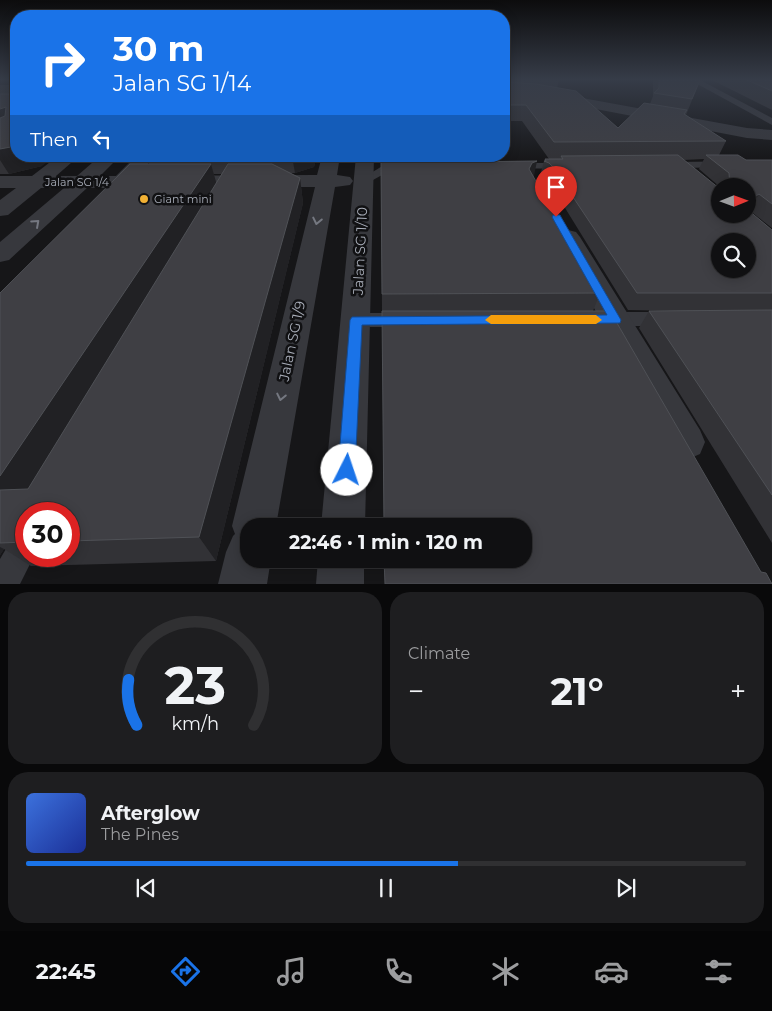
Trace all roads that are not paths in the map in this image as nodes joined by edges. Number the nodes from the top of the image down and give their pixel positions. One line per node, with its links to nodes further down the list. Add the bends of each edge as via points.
1 (609, 107): 4 (street, via 747,133)
2 (745, 107): 3 (lane)
3 (772, 122)
4 (772, 134)
5 (62, 162): 16 (street)
6 (104, 162): 17 (street)
7 (140, 162): 18 (street)
8 (772, 164): 9 (lane)
9 (669, 165): 19 (street)
10 (415, 166): 14 (lane)
11 (500, 166): 12 (lane)
12 (583, 166)
13 (328, 169): 14 (street, Jalan SG 1/4); 18 (street, Jalan SG 1/4, via 225,190); 29 (street, Jalan SG 1/9, one-way to 29)
14 (364, 169): 25 (street, Jalan SG 1/10)
15 (0, 182): 16 (street, Jalan SG 1/4)
16 (36, 182): 17 (street, Jalan SG 1/4); 22 (street)
17 (82, 182): 18 (street, Jalan SG 1/4); 23 (street, one-way to 17)
18 (121, 182): 21 (street)
19 (700, 183)
20 (545, 197): 27 (street)
21 (101, 203)
22 (0, 210)
23 (0, 255)
24 (684, 319): 27 (lane)
25 (356, 320): 26 (lane); 30 (street, Jalan SG 1/10)
26 (426, 320)
27 (600, 320): 28 (street)
28 (698, 464)
29 (256, 518)
30 (344, 518)
31 (15, 562): 34 (lane)
32 (246, 568): 35 (street)
33 (341, 568): 36 (street)
34 (3, 584)
35 (242, 584)
36 (340, 584)

